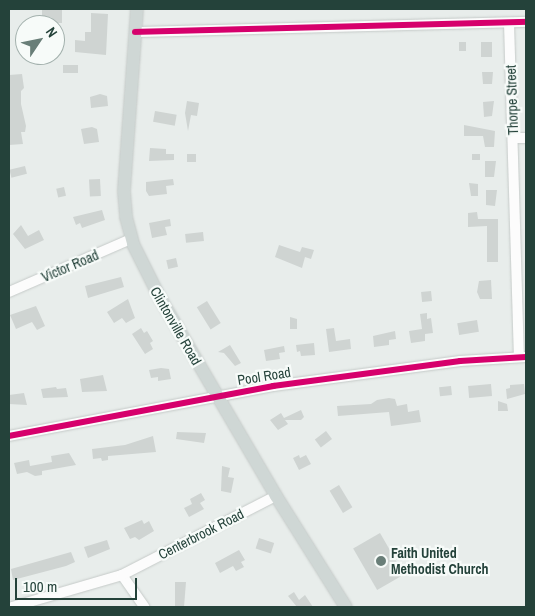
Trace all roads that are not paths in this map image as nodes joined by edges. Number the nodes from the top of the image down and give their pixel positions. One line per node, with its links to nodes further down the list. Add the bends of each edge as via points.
1 (137, 9): 4 (main road, Clintonville Road)
2 (510, 22): 3 (street); 4 (street); 5 (street, Thorpe Street)
3 (526, 22)
4 (135, 32): 7 (main road, Clintonville Road, via 124,192)
5 (514, 138): 6 (street); 9 (street, Thorpe Street)
6 (526, 138)
7 (131, 239): 8 (street, Victor Road); 10 (main road, Clintonville Road, via 145,272)
8 (9, 292)
9 (523, 357): 10 (street, Pool Road, via 460,361)
10 (217, 396): 11 (street, Pool Road); 12 (main road, Clintonville Road)
11 (9, 436)
12 (276, 496): 13 (street, Centerbrook Road); 16 (main road, Clintonville Road)
13 (122, 575): 14 (street, Centerbrook Road); 15 (street)
14 (12, 607)
15 (144, 607)
16 (346, 607)

